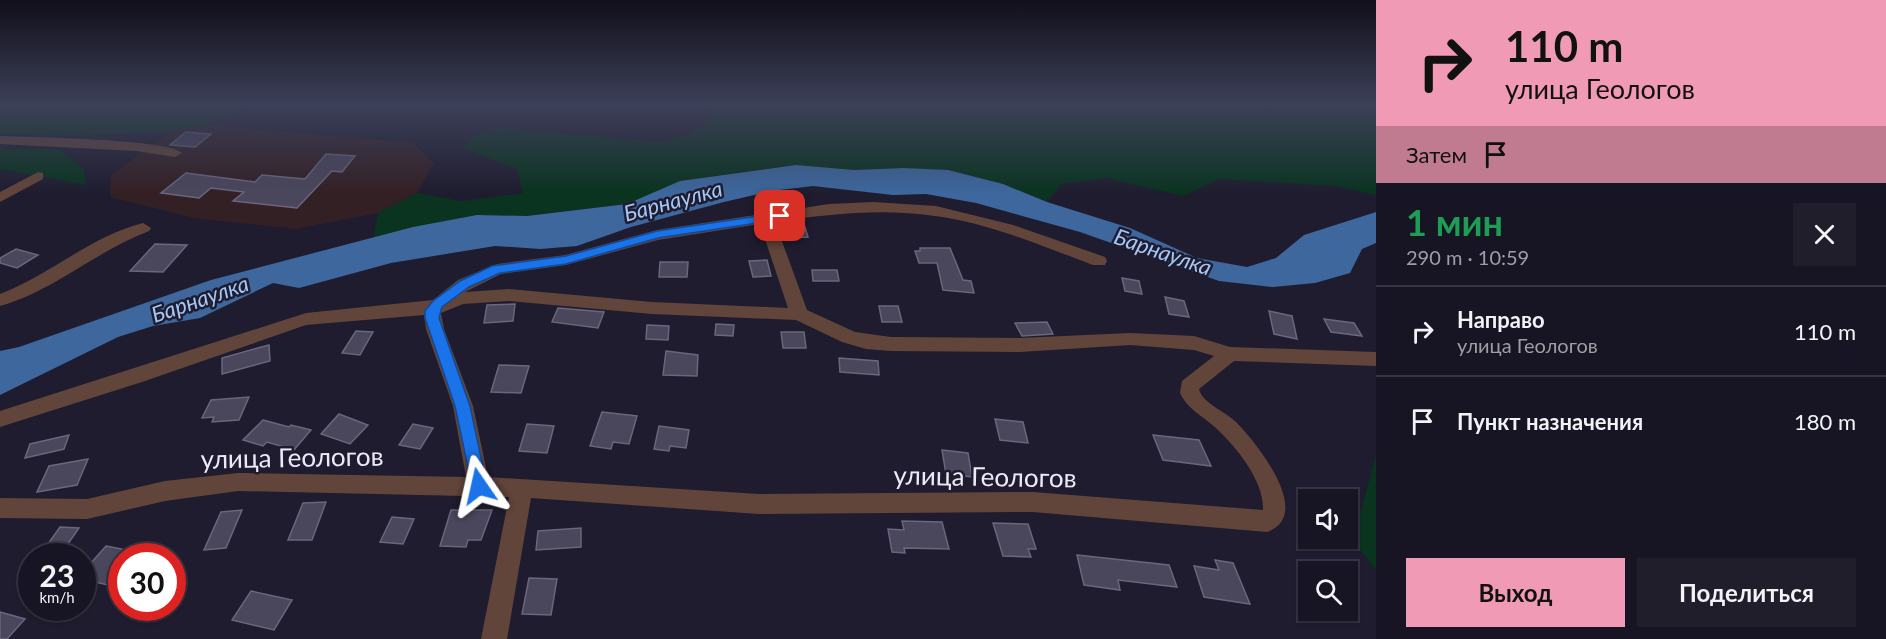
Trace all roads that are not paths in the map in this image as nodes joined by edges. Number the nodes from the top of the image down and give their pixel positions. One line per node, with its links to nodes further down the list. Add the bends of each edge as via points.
1 (0, 140): 2 (street, via 137,147)
2 (175, 153)
3 (38, 176): 4 (street)
4 (0, 198)
5 (766, 219): 7 (street, via 873,207 928,210 1007,228); 9 (street, via 657,235 566,260 497,269 464,284); 10 (street)
6 (143, 228): 8 (street, via 101,244 48,280)
7 (1099, 261)
8 (0, 300)
9 (437, 304): 10 (street, via 509,295 652,308); 13 (street, via 424,309 306,319); 14 (street, via 432,318 462,406)
10 (799, 314): 11 (street, via 866,342 936,346 1130,339 1194,343)
11 (1230, 354): 12 (street); 15 (street, улица Геологов, via 1189,386 1189,394 1194,402 1222,421 1249,453 1276,505 1267,522 1033,502 759,504)
12 (1376, 359)
13 (0, 419)
14 (479, 486): 15 (street, улица Геологов); 16 (street, улица Геологов, via 238,482 165,491 87,509)
15 (522, 488): 17 (street)
16 (0, 508)
17 (494, 639)

